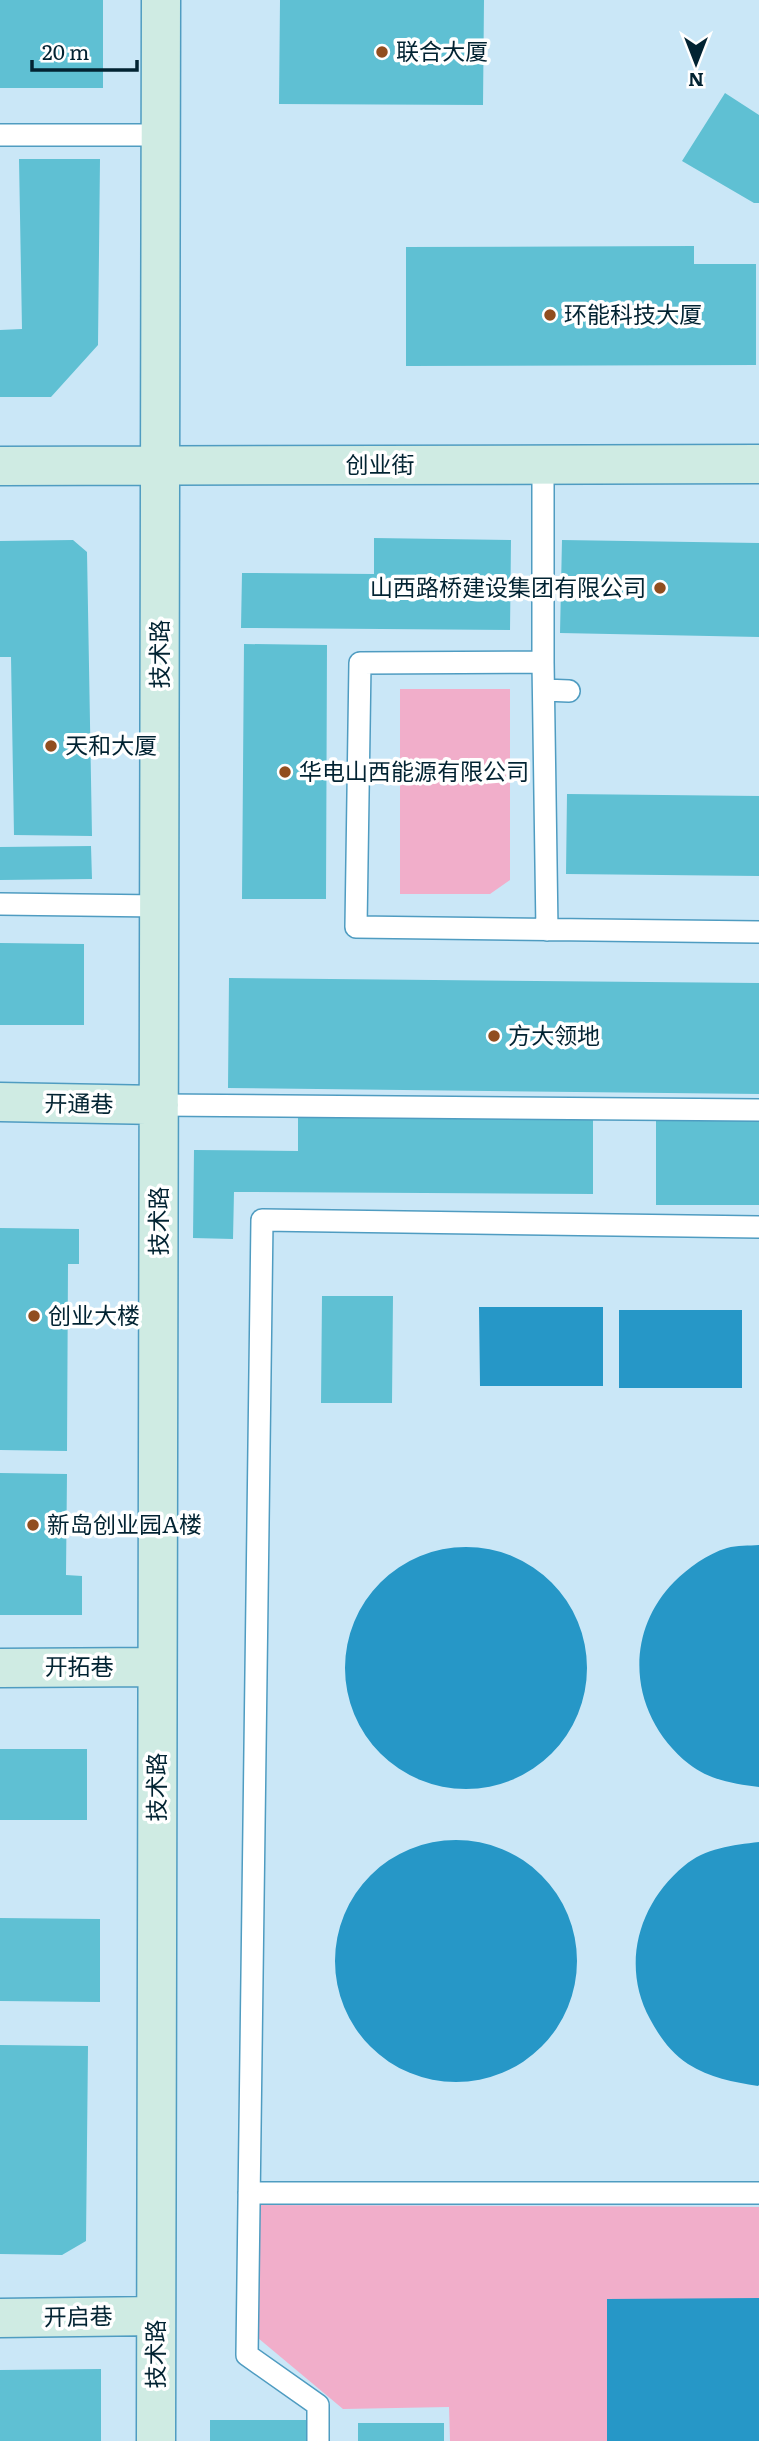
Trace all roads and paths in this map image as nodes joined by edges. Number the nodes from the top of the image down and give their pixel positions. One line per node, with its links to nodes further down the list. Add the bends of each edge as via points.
1 (161, 0): 3 (street, 技术路)
2 (0, 135): 3 (lane)
3 (161, 135): 6 (street, 技术路)
4 (759, 464): 5 (street, 创业街)
5 (543, 465): 6 (street, 创业街); 8 (lane)
6 (160, 466): 7 (street, 创业街); 12 (street, 技术路)
7 (0, 467)
8 (543, 662): 9 (lane); 13 (lane, via 360,663 356,928)
9 (544, 690): 10 (lane); 13 (lane)
10 (569, 691)
11 (0, 904): 12 (lane)
12 (159, 906): 16 (street, 技术路)
13 (547, 930): 14 (lane)
14 (759, 932)
15 (0, 1102): 16 (street, 开通巷)
16 (159, 1105): 17 (lane); 19 (street, 技术路)
17 (759, 1110)
18 (759, 1227): 21 (lane, via 262,1220)
19 (158, 1667): 20 (street, 开拓巷); 23 (street, 技术路)
20 (0, 1668)
21 (249, 2193): 22 (lane); 26 (lane, via 247,2355 318,2405)
22 (759, 2193)
23 (156, 2316): 24 (street, 开启巷); 25 (street, 技术路)
24 (0, 2318)
25 (156, 2441)
26 (318, 2441)

